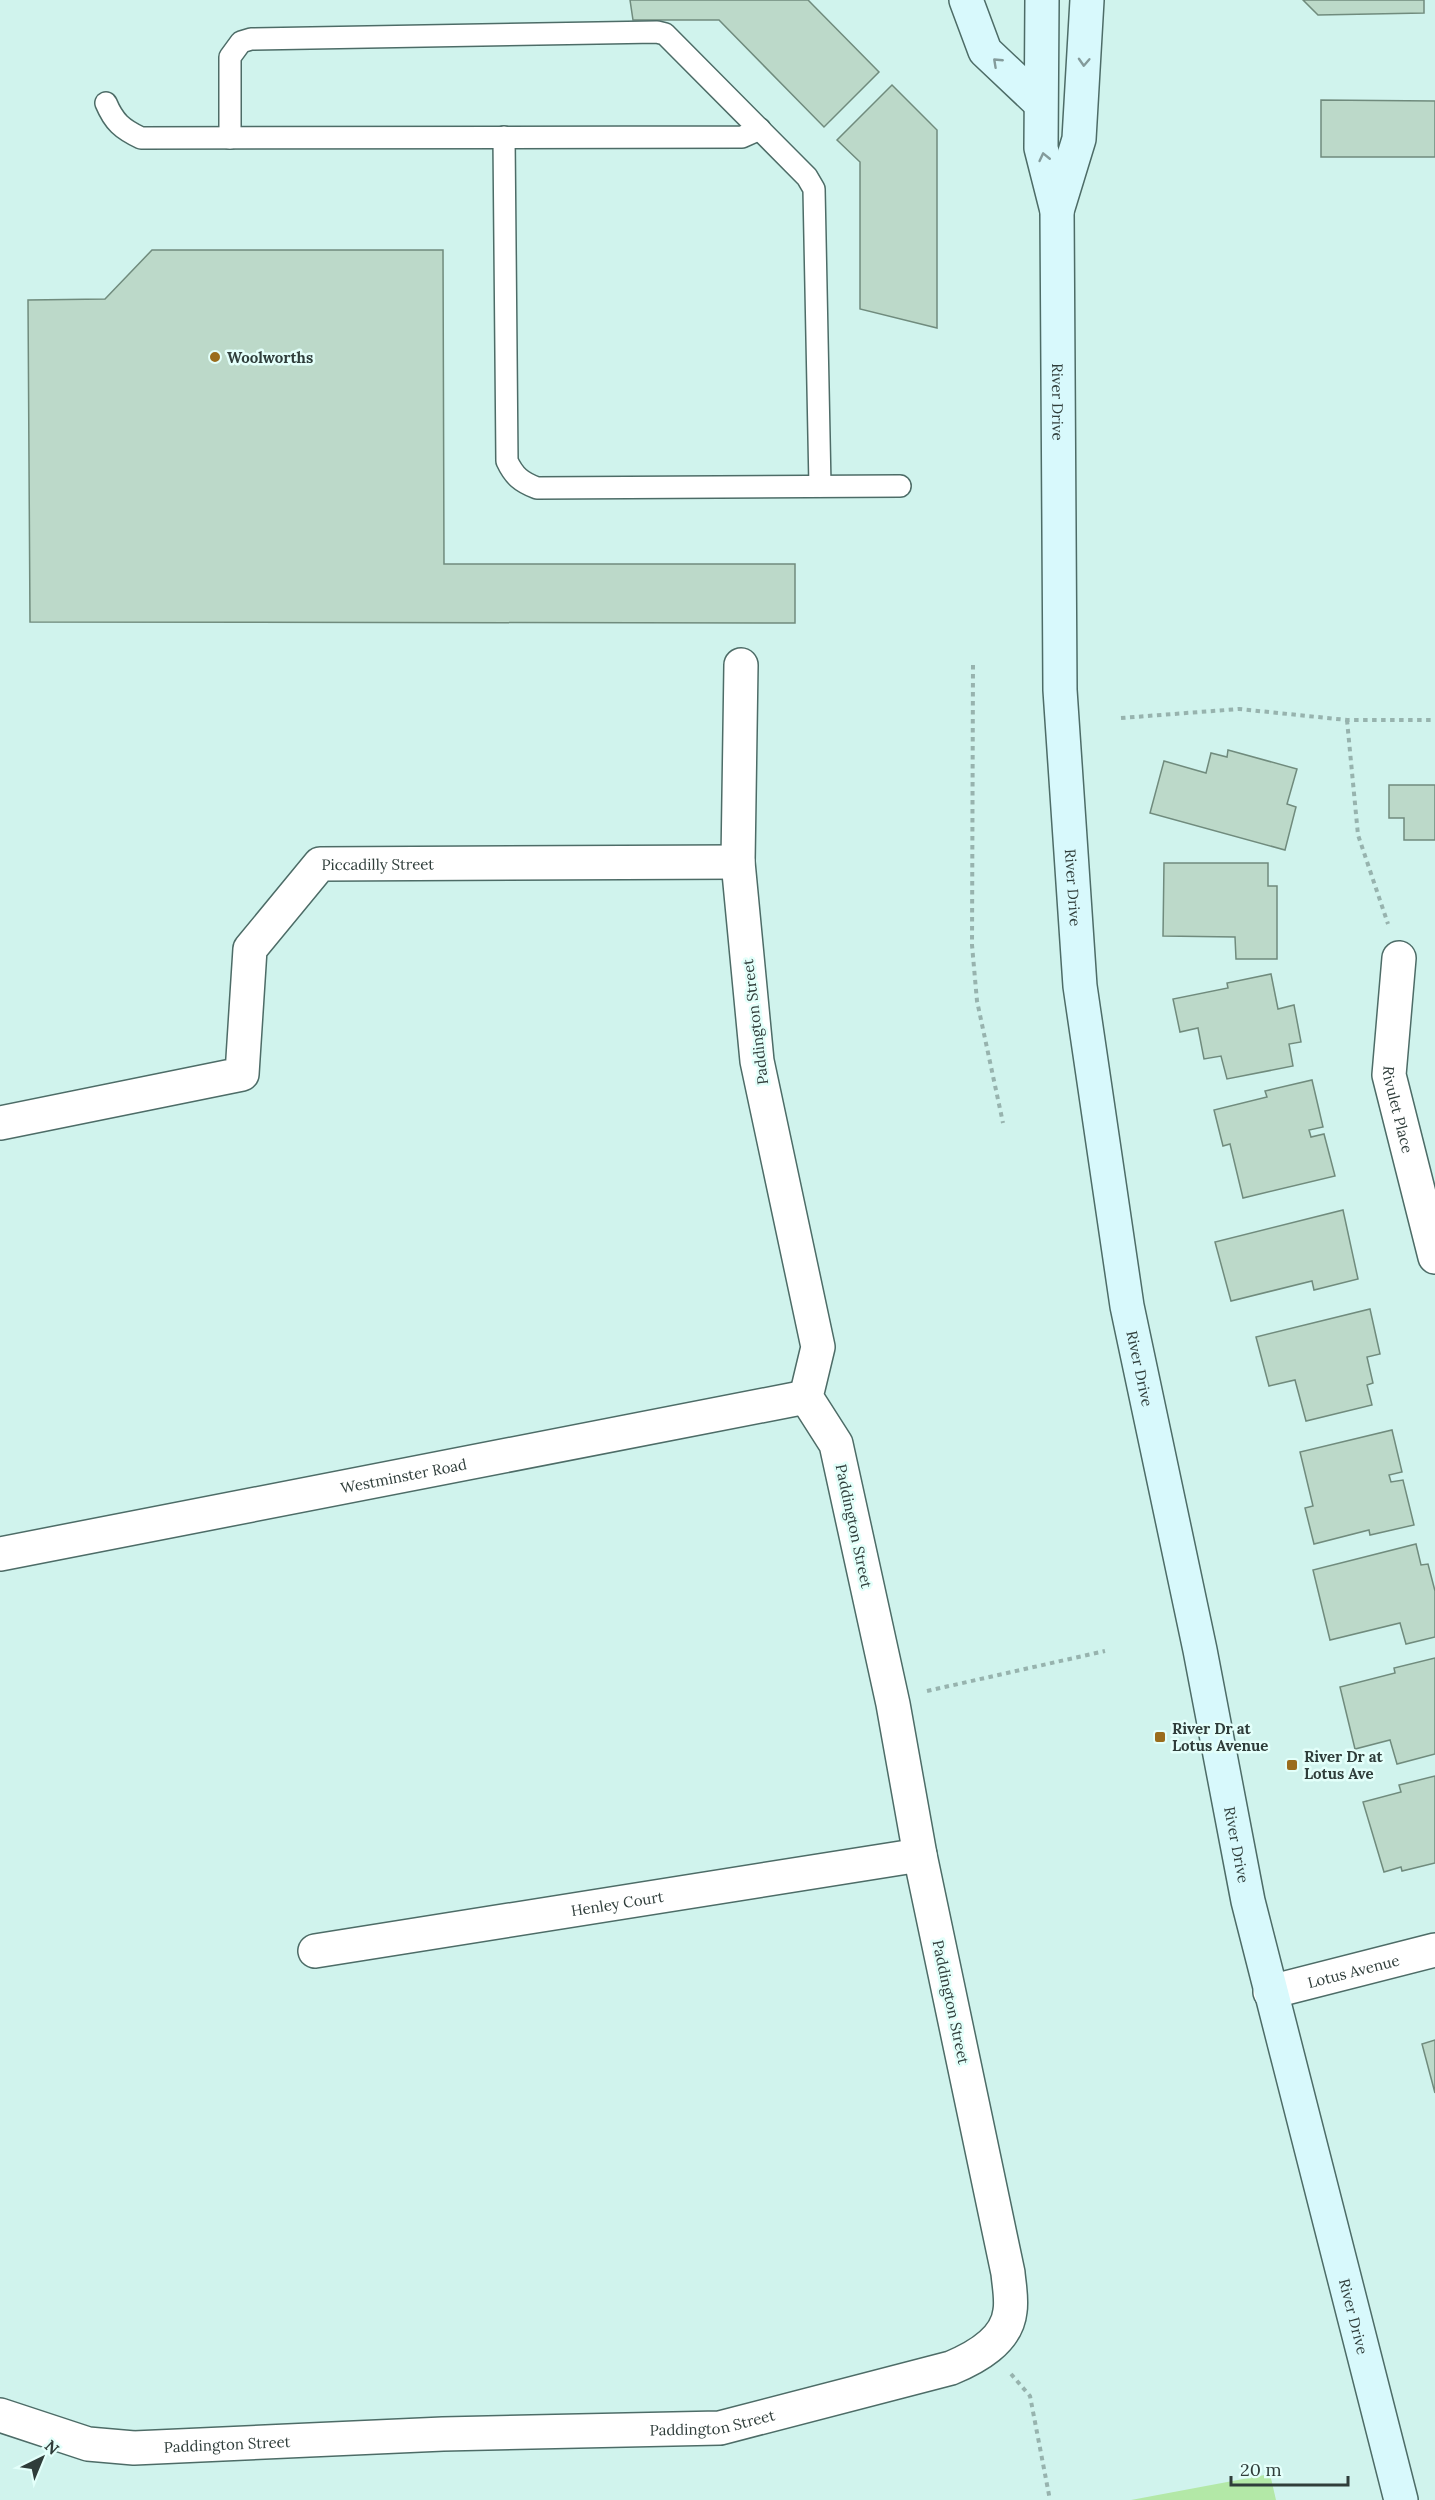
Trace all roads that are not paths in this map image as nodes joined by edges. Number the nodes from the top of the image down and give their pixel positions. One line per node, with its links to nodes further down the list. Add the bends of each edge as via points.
1 (966, 0): 4 (main road, one-way to 1, via 985,51)
2 (1042, 0): 4 (main road, River Drive)
3 (1089, 1): 9 (main road, River Drive, one-way to 9, via 1079,139)
4 (1040, 102): 9 (main road, River Drive, one-way to 4, via 1041,148)
5 (106, 103): 8 (lane, via 113,120 141,138)
6 (760, 129): 7 (lane, via 742,137); 8 (lane, via 673,40 657,32 370,36 241,42 230,57); 10 (lane, via 814,189)
7 (504, 137): 8 (lane); 10 (lane, via 507,461 513,474 537,488)
8 (230, 138)
9 (1057, 212): 22 (main road, River Drive, via 1060,690 1080,986 1127,1306)
10 (820, 486): 11 (lane)
11 (900, 486)
12 (741, 665): 13 (street, Paddington Street)
13 (738, 862): 15 (street, Piccadilly Street, via 320,864 250,949 242,1074); 17 (street, Paddington Street, via 757,1061 818,1347)
14 (1400, 958): 16 (street, Rivulet Place, via 1389,1075)
15 (0, 1123)
16 (1435, 1257)
17 (806, 1397): 18 (street, Westminster Road); 19 (street, Paddington Street, via 836,1444 893,1704)
18 (0, 1554)
19 (920, 1856): 21 (street, Henley Court); 23 (street, Paddington Street, via 1008,2273 1010,2313 1002,2333 978,2356 951,2368 720,2428 443,2434 134,2448 88,2444)
20 (1435, 1950): 22 (street, Lotus Avenue)
21 (315, 1951)
22 (1270, 1992): 24 (main road, River Drive)
23 (0, 2415)
24 (1401, 2500)

